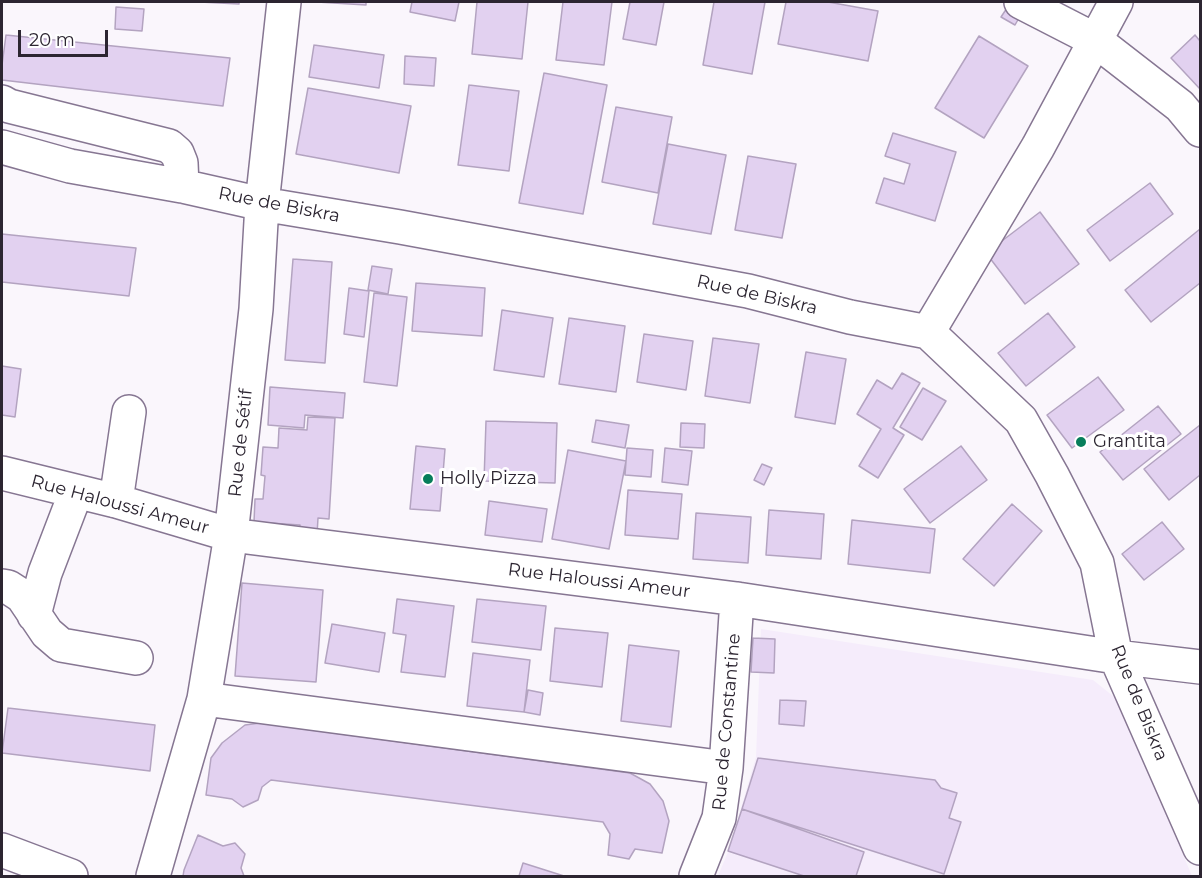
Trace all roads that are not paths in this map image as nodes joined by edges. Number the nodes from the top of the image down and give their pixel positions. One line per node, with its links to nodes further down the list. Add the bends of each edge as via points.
1 (284, 2): 11 (street, Rue de Sétif)
2 (1022, 2): 4 (street)
3 (1116, 2): 4 (street)
4 (1095, 40): 6 (street, via 1180,106); 12 (street, via 1038,147)
5 (2, 102): 10 (street, via 169,146 181,163)
6 (1200, 130)
7 (2, 147): 8 (street, Rue de Biskra)
8 (47, 160): 9 (street); 10 (street, Rue de Biskra)
9 (2, 172)
10 (182, 186): 11 (street, Rue de Biskra)
11 (262, 204): 12 (street, Rue de Biskra, via 748,291); 17 (street, Rue de Sétif)
12 (928, 332): 21 (street, Rue de Biskra, via 1021,420 1097,563)
13 (129, 412): 16 (street)
14 (2, 473): 15 (street, Rue Haloussi Ameur)
15 (76, 492): 16 (street, Rue Haloussi Ameur); 20 (street, via 45,573)
16 (116, 501): 17 (street, Rue Haloussi Ameur)
17 (231, 535): 19 (street, Rue Haloussi Ameur); 24 (street, Rue de Sétif)
18 (2, 586): 20 (street, via 22,596)
19 (737, 599): 21 (street, Rue Haloussi Ameur); 25 (street, Rue de Constantine)
20 (34, 615): 22 (street, via 46,633 61,645)
21 (1116, 657): 23 (street, Rue Haloussi Ameur); 26 (street, Rue de Biskra)
22 (136, 658)
23 (1200, 667)
24 (204, 699): 25 (street); 29 (street, Rue de Sétif)
25 (726, 768): 30 (street, Rue de Constantine, via 719,818)
26 (1200, 848)
27 (2, 850): 28 (street)
28 (71, 876)
29 (153, 876)
30 (696, 876)

